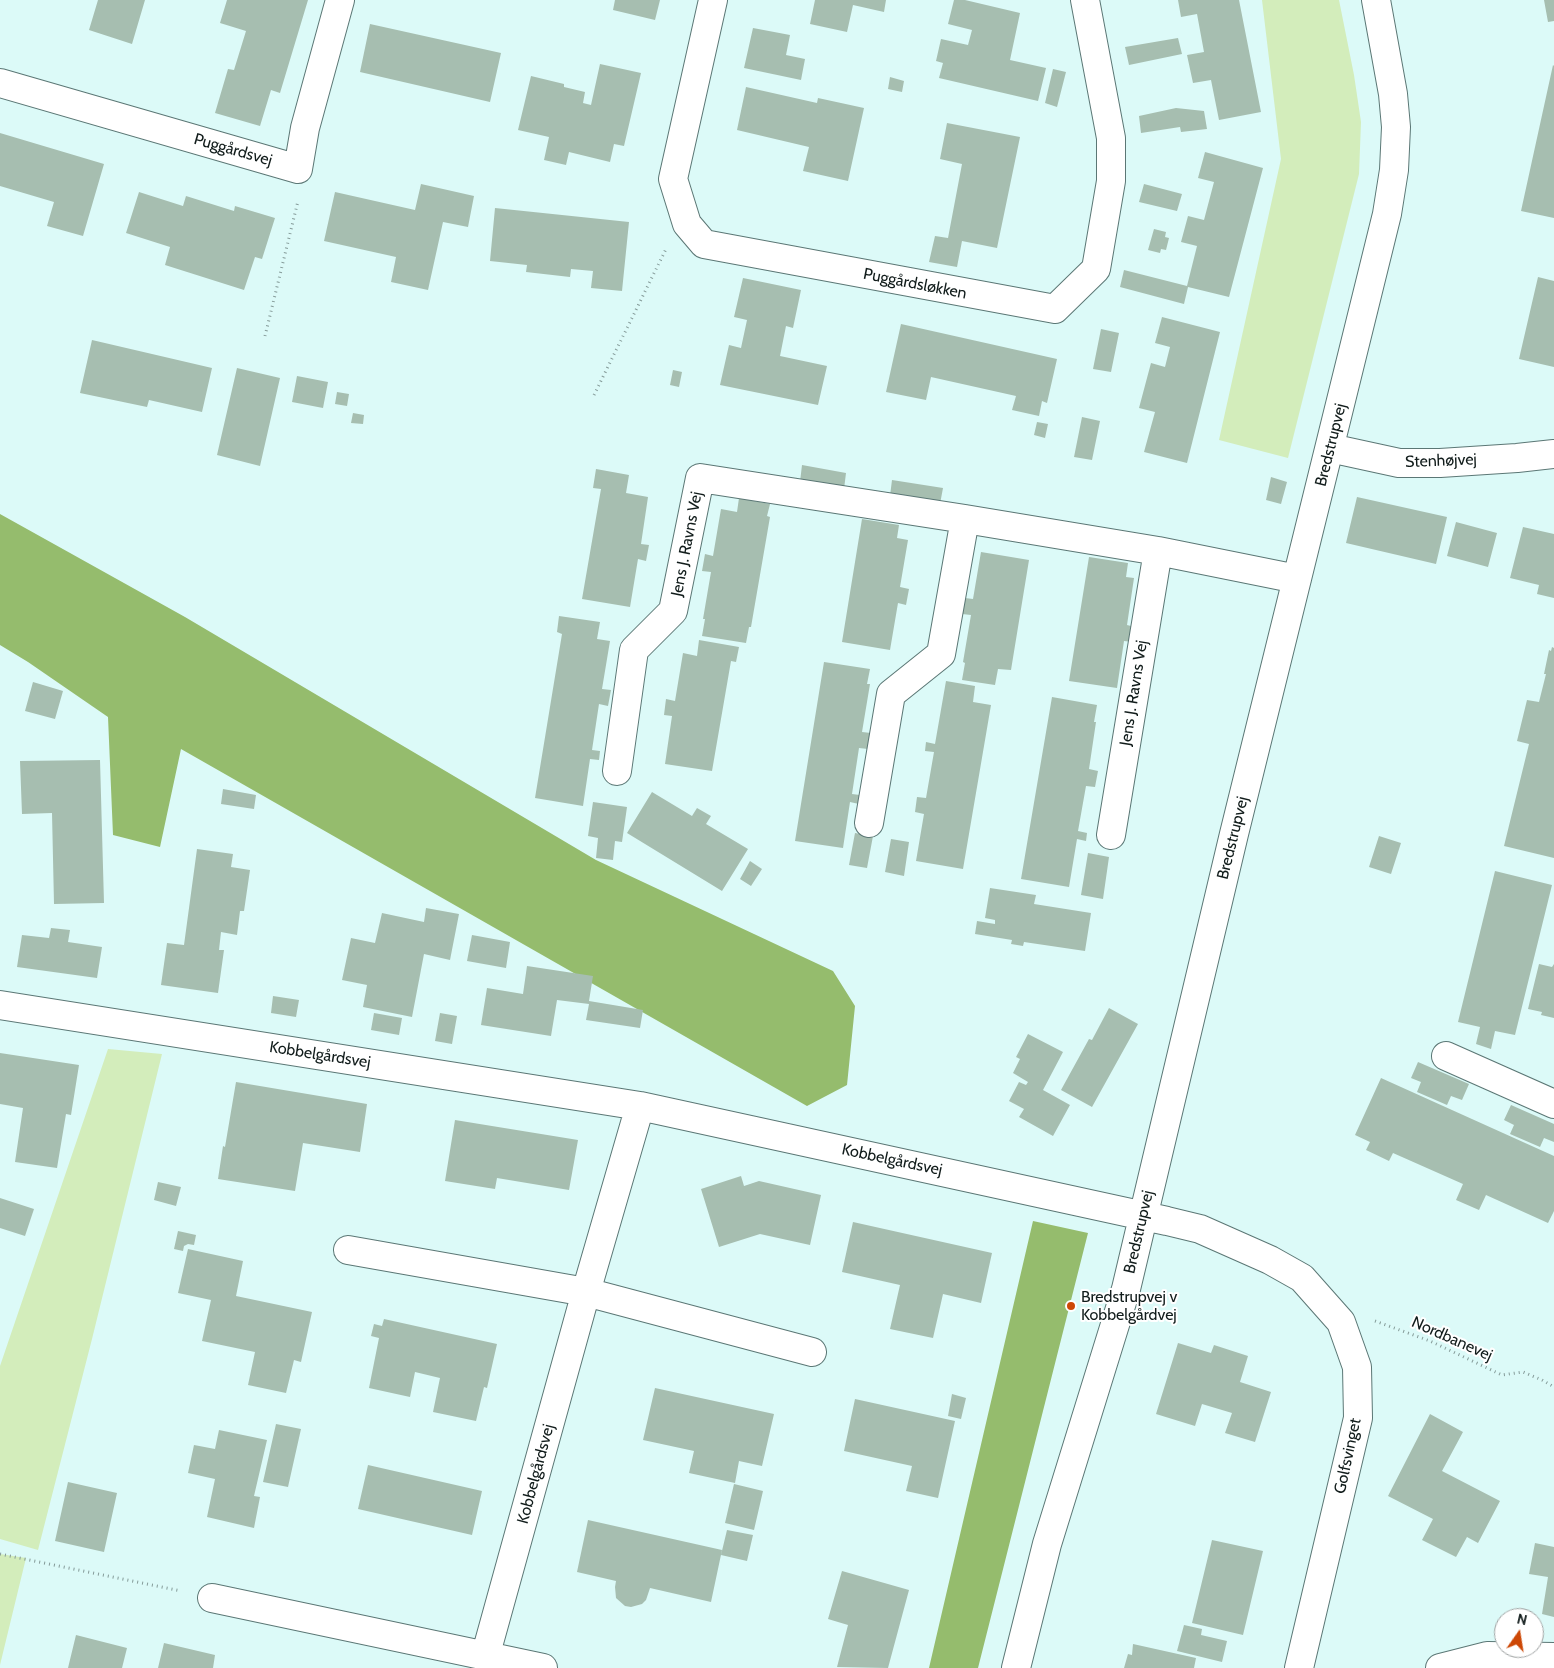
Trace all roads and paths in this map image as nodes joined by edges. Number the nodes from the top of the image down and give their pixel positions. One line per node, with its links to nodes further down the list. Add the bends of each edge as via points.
1 (340, 0): 6 (street, via 305,128)
2 (713, 0): 7 (street, Puggårdsløkken, via 673,179)
3 (1085, 0): 7 (street, Puggårdsløkken, via 1111,138 1111,181 1096,269 1055,309 704,244)
4 (1376, 0): 10 (street, Bredstrupvej, via 1393,94 1396,127 1394,170 1387,214)
5 (0, 83): 6 (street, Puggårdsvej)
6 (298, 169): 8 (path, via 302,187)
7 (687, 224): 9 (path, via 672,235)
8 (265, 336)
9 (594, 395)
10 (1330, 448): 11 (street, Stenhøjvej, via 1399,463); 14 (street, Bredstrupvej)
11 (1554, 454)
12 (965, 519): 13 (street, Jens J. Ravns Vej); 15 (street, Jens J. Ravns Vej, via 700,478 673,611 634,650); 16 (street, via 941,654 891,694)
13 (1158, 551): 14 (street, Jens J. Ravns Vej); 17 (street, Jens J. Ravns Vej)
14 (1297, 579): 22 (street, Bredstrupvej)
15 (617, 771)
16 (869, 823)
17 (1111, 835)
18 (0, 1005): 21 (street, Kobbelgårdsvej)
19 (1446, 1056): 20 (street)
20 (1553, 1101)
21 (640, 1106): 22 (street, Kobbelgårdsvej); 24 (street, Kobbelgårdsvej)
22 (1143, 1215): 25 (street, Golfsvinget, via 1200,1229 1270,1260 1302,1278); 33 (street, Bredstrupvej, via 1126,1289 1047,1544)
23 (348, 1250): 24 (street)
24 (586, 1292): 26 (street); 30 (street, Kobbelgårdsvej)
25 (1341, 1322): 27 (path, Nordbanevej, via 1353,1313 1430,1341 1502,1375 1523,1372); 34 (street, Golfsvinget, via 1356,1367 1358,1418)
26 (812, 1352)
27 (1554, 1387)
28 (0, 1554): 29 (path)
29 (212, 1598): 30 (street)
30 (485, 1656): 32 (street)
31 (1554, 1657): 35 (street, via 1487,1656)
32 (543, 1668)
33 (1016, 1668)
34 (1299, 1668)
35 (1440, 1668)

